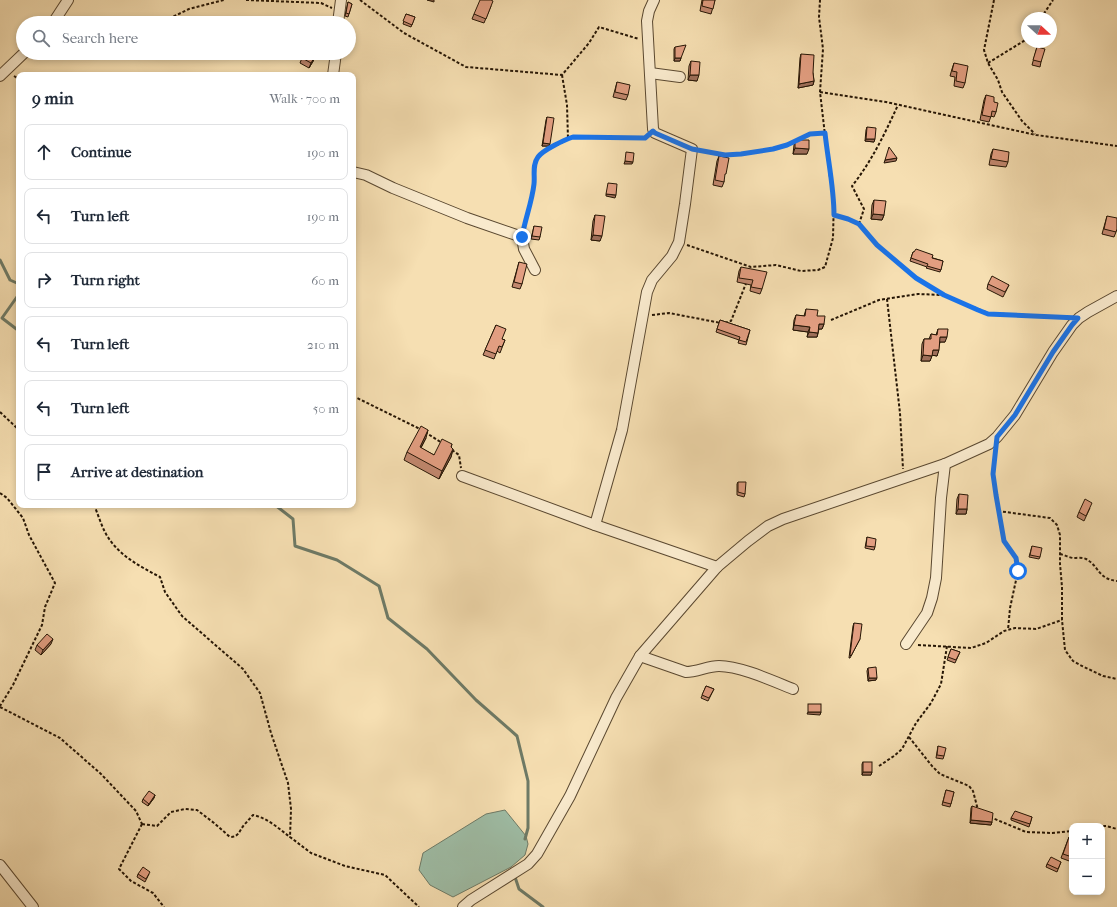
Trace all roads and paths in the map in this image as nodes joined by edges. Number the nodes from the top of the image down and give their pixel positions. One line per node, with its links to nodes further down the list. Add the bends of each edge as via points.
1 (68, 0): 12 (street)
2 (224, 0): 13 (path, via 189,8)
3 (246, 0): 9 (path)
4 (360, 0): 22 (path, via 404,33 466,67)
5 (654, 0): 15 (street, via 647,21)
6 (820, 0): 25 (path, via 819,17 824,48)
7 (994, 0): 19 (path, via 984,50)
8 (1053, 0): 11 (path)
9 (299, 1): 10 (path)
10 (340, 5): 14 (street)
11 (1045, 12)
12 (58, 16)
13 (174, 16)
14 (339, 16)
15 (647, 42): 21 (street); 22 (path, via 599,27)
16 (1021, 43): 19 (path)
17 (17, 60): 23 (street)
18 (335, 60): 20 (street)
19 (988, 63): 29 (path, via 1012,108)
20 (333, 72)
21 (650, 73): 24 (street); 27 (street)
22 (562, 75): 30 (path, via 567,105)
23 (0, 76)
24 (680, 77)
25 (820, 92): 26 (path); 28 (path)
26 (898, 104): 29 (path); 35 (path, via 872,158 852,186 864,209)
27 (653, 131): 30 (path, via 645,138); 32 (street)
28 (825, 133): 32 (path, via 810,134 787,145 741,154 725,155); 34 (path, via 834,194)
29 (1036, 135): 31 (path)
30 (568, 139): 36 (path, via 541,153 537,158)
31 (1117, 146)
32 (692, 149): 37 (street)
33 (356, 173): 36 (street, via 466,218)
34 (834, 215): 35 (path); 38 (path, via 833,238 825,267 801,271 776,265)
35 (859, 224): 42 (path, via 891,258 916,278)
36 (522, 237): 39 (street, via 524,249)
37 (679, 242): 38 (path); 45 (street, via 672,256 649,286)
38 (751, 267): 40 (path)
39 (535, 270)
40 (749, 272)
41 (748, 278): 45 (path, via 731,321 727,323 669,313)
42 (944, 295): 44 (path, via 918,294); 46 (path, via 988,314)
43 (1117, 296): 46 (street)
44 (888, 299): 47 (path, via 879,300); 54 (path, via 900,413)
45 (643, 316): 58 (street, via 622,430)
46 (1078, 318): 51 (street, via 1053,352 1015,415)
47 (831, 320)
48 (356, 397): 53 (path, via 418,428 459,455)
49 (0, 412): 50 (path)
50 (16, 427)
51 (997, 437): 52 (street, via 989,444); 57 (path, via 993,474)
52 (945, 464): 54 (street); 64 (street, via 936,578 932,598 927,613)
53 (462, 476): 58 (street)
54 (903, 478): 60 (street, via 768,526)
55 (0, 493): 69 (path, via 23,518 29,535 55,583 45,607 42,626)
56 (95, 508): 78 (path, via 106,534 116,548 136,565 160,577 165,592 182,616 242,669 260,693 288,783 291,809)
57 (998, 511): 59 (path, via 1050,518 1057,525 1060,535); 63 (path, via 1004,541 1016,558 1018,571)
58 (595, 525): 60 (street)
59 (1060, 554): 61 (path, via 1085,559 1100,575); 62 (path)
60 (717, 567): 66 (street)
61 (1117, 581)
62 (1062, 620): 63 (path, via 1036,628); 67 (path, via 1065,650 1073,661 1103,676)
63 (1008, 630): 65 (path, via 986,643 971,648)
64 (906, 644): 65 (path)
65 (946, 646): 70 (path, via 941,684)
66 (640, 656): 68 (street, via 686,672 718,666 733,667); 83 (street, via 616,698 570,796 537,854 528,864)
67 (1117, 679)
68 (793, 689)
69 (0, 706): 74 (path, via 60,738 101,774 136,811)
70 (909, 737): 71 (path, via 898,753); 72 (path, via 940,774 969,786 978,810)
71 (879, 766)
72 (983, 814)
73 (990, 817): 77 (path, via 1026,832)
74 (142, 824): 78 (path, via 157,826 171,812 197,810 230,838 239,834 242,826 253,815 267,820); 81 (path, via 119,869 130,881 153,893)
75 (1105, 826): 76 (path)
76 (1117, 829)
77 (1069, 831)
78 (290, 837): 82 (path, via 311,852 345,866 385,875)
79 (0, 865): 80 (street)
80 (33, 907)
81 (164, 907)
82 (419, 907)
83 (463, 907)

